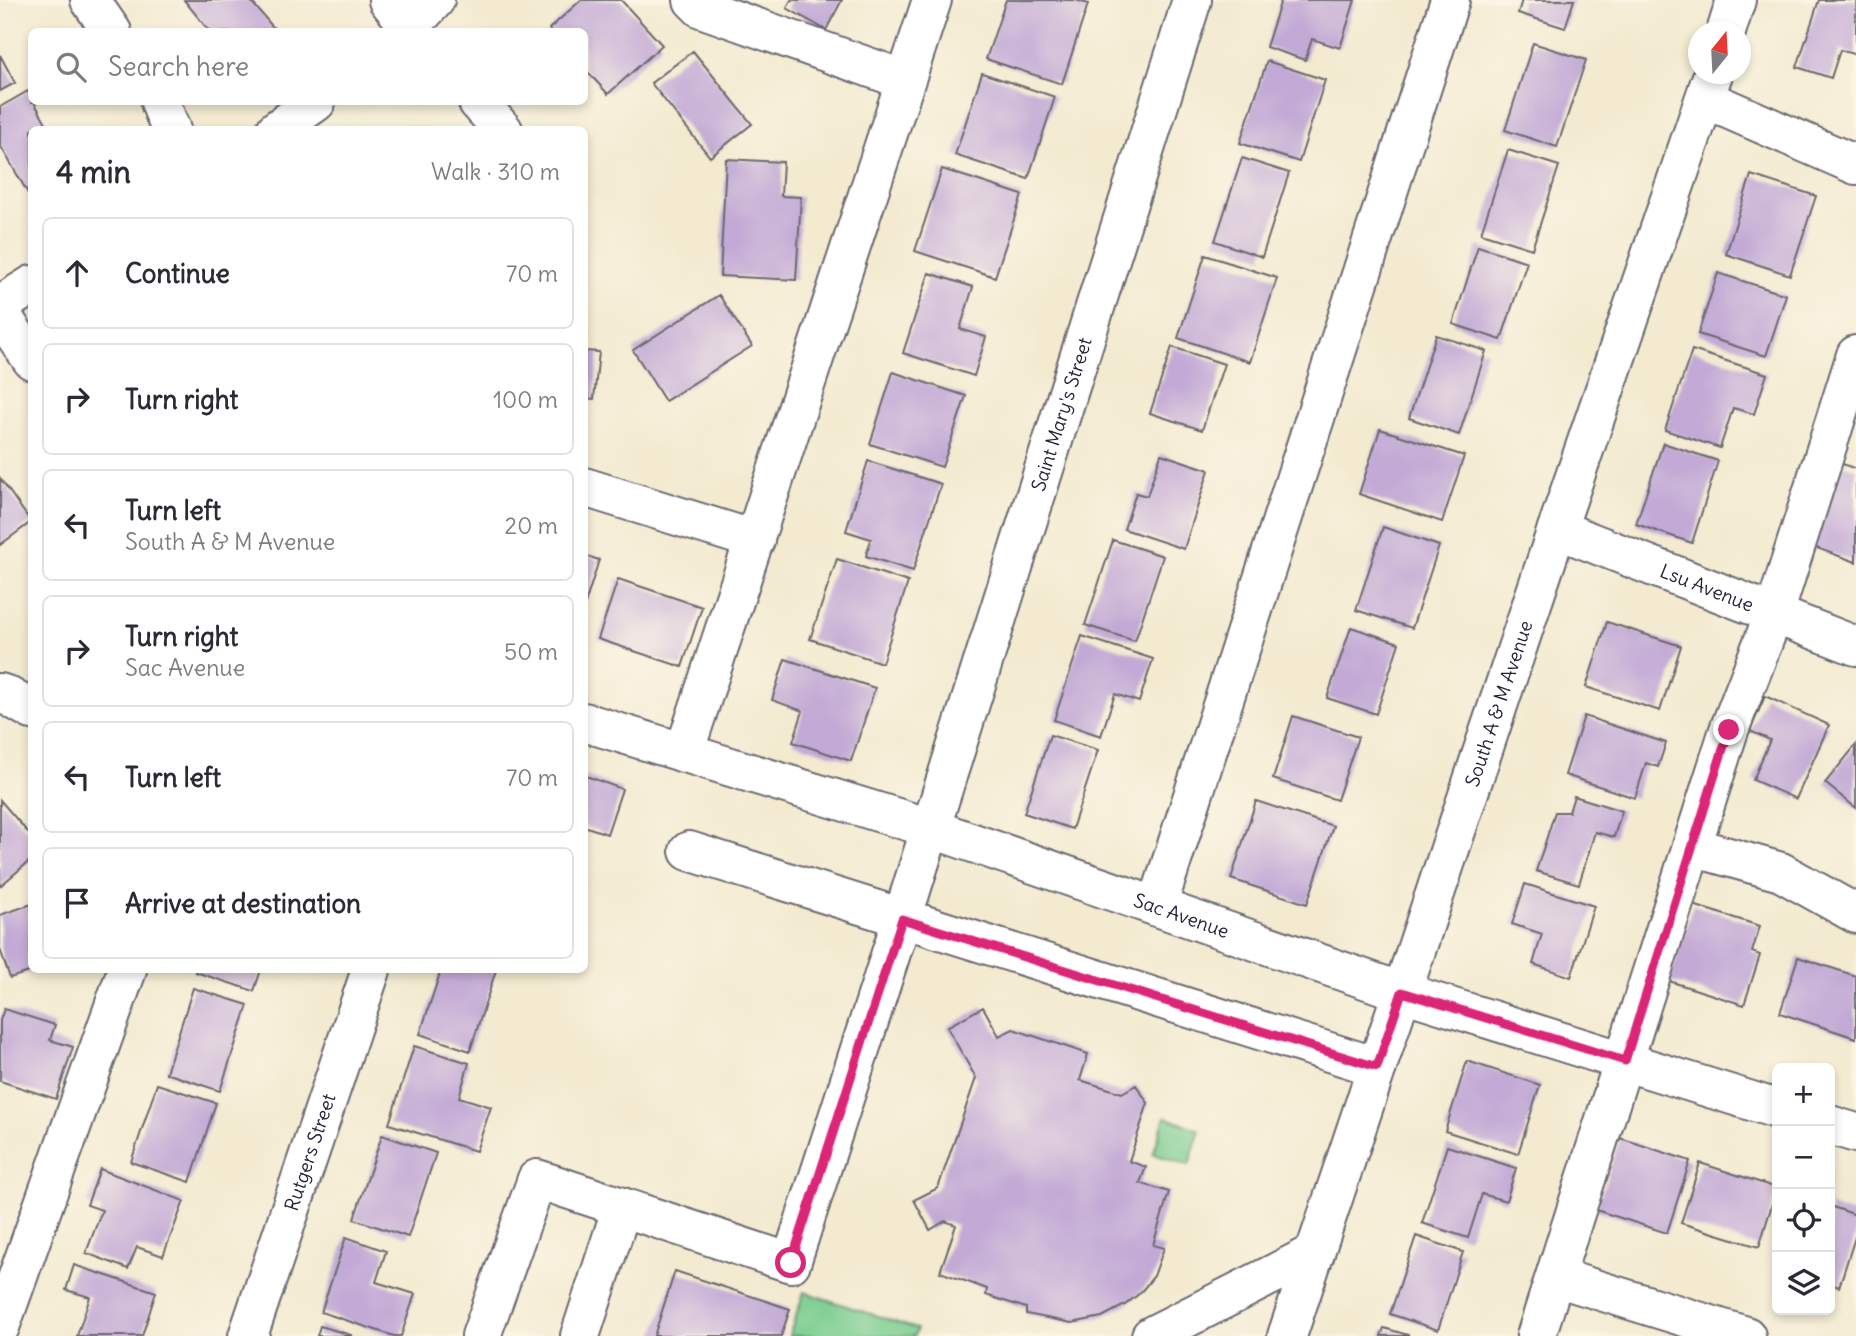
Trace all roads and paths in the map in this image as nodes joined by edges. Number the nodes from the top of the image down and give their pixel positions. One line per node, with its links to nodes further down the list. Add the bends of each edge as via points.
1 (90, 0): 8 (street)
2 (693, 0): 9 (street, via 701,8)
3 (932, 0): 9 (street)
4 (1192, 0): 32 (street, Saint Mary's Street)
5 (1450, 0): 35 (street)
6 (1736, 0): 7 (street)
7 (1729, 21)
8 (109, 28)
9 (905, 79): 25 (street)
10 (1709, 86): 17 (street); 24 (street, South A & M Avenue)
11 (161, 105): 14 (street)
12 (312, 105): 15 (street)
13 (481, 105): 16 (street)
14 (169, 126)
15 (282, 126)
16 (499, 126)
17 (1856, 165)
18 (28, 288): 19 (street)
19 (0, 306)
20 (0, 313): 21 (street)
21 (28, 354)
22 (1854, 368): 26 (street)
23 (588, 487): 25 (street)
24 (1557, 529): 26 (street, Lsu Avenue); 40 (street, South A & M Avenue)
25 (755, 540): 31 (street)
26 (1774, 614): 27 (street, Lsu Avenue); 33 (street, via 1729,730)
27 (1856, 646)
28 (0, 693): 29 (street)
29 (28, 708)
30 (588, 723): 31 (street, Sac Avenue)
31 (684, 753): 32 (street, Sac Avenue)
32 (930, 828): 35 (street, Sac Avenue); 37 (street, Saint Mary's Street)
33 (1693, 847): 36 (street, via 1781,872); 41 (street)
34 (690, 851): 37 (street)
35 (1157, 907): 40 (street, Sac Avenue)
36 (1856, 914)
37 (902, 919): 42 (street); 46 (street, Saint Mary's Street, via 791,1263)
38 (126, 973): 47 (street)
39 (370, 973): 51 (street, Rutgers Street)
40 (1402, 992): 41 (street, Sac Avenue); 42 (street, South A & M Avenue)
41 (1625, 1061): 43 (street, Sac Avenue); 49 (street)
42 (1377, 1067): 48 (street, South A & M Avenue)
43 (1772, 1106)
44 (1833, 1126): 45 (street)
45 (1856, 1133)
46 (622, 1207): 52 (street, via 537,1179); 53 (street)
47 (15, 1243): 50 (street)
48 (1315, 1252): 54 (street); 55 (street, South A & M Avenue)
49 (1556, 1277): 56 (street); 57 (street)
50 (0, 1327)
51 (248, 1336)
52 (481, 1336)
53 (580, 1336)
54 (1151, 1336)
55 (1287, 1336)
56 (1536, 1336)
57 (1746, 1336)

